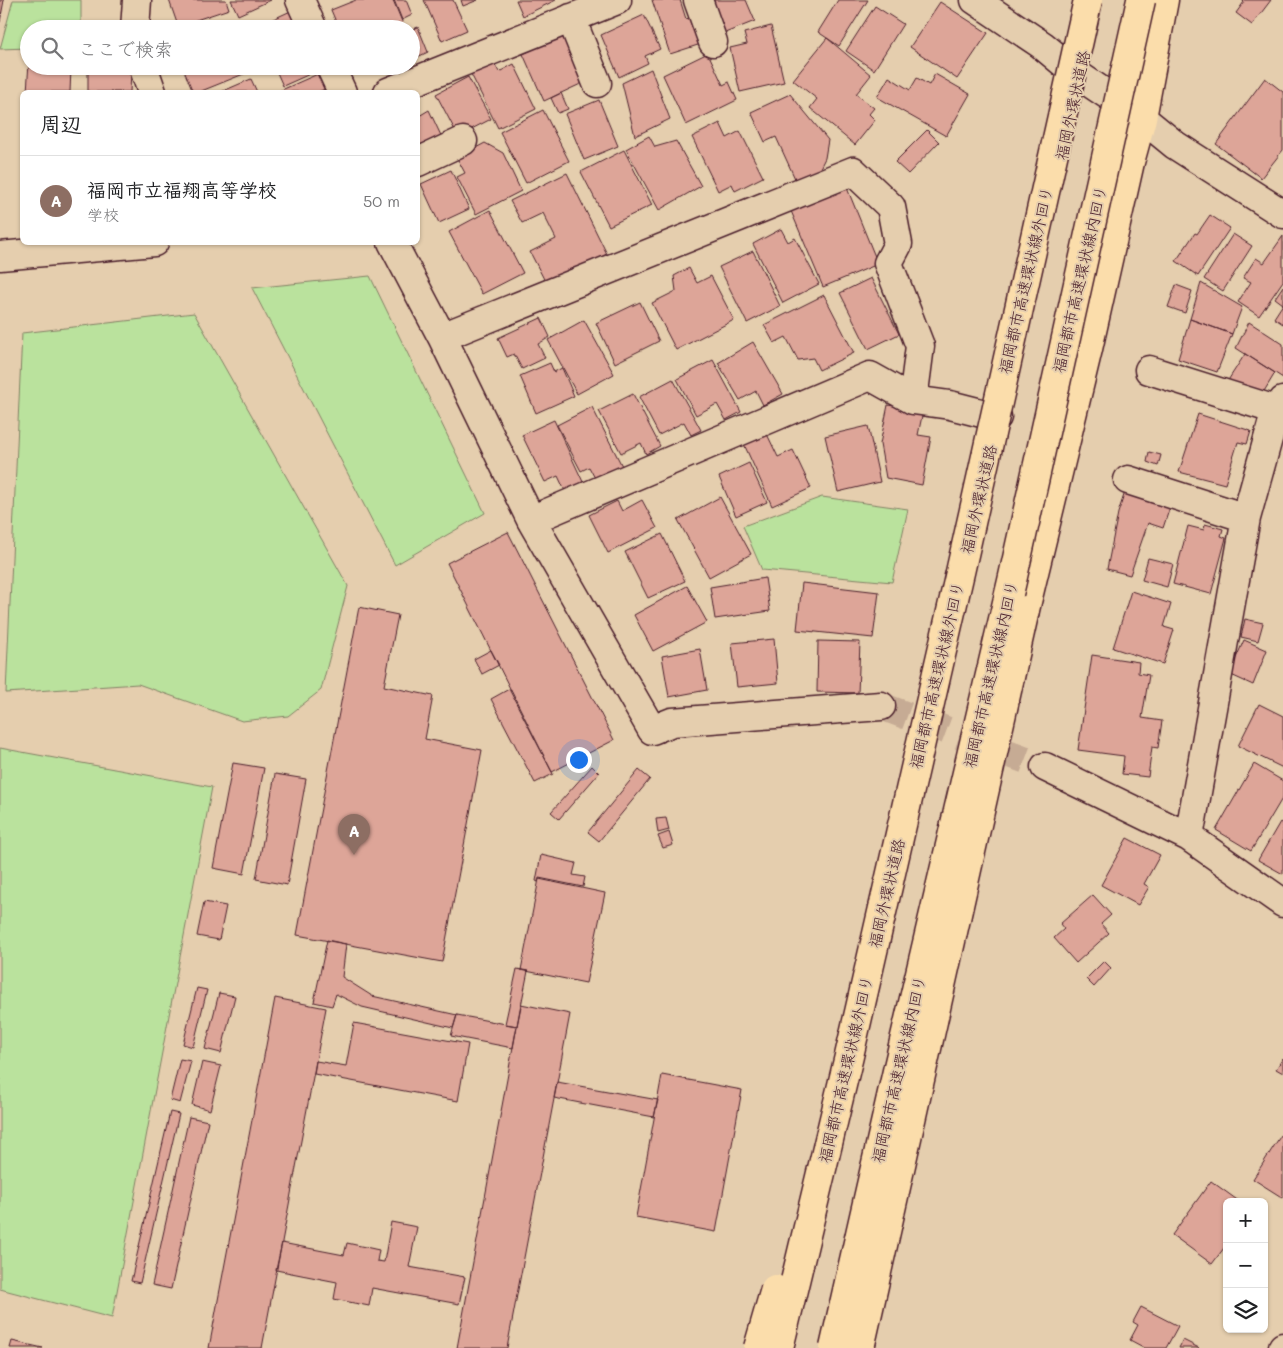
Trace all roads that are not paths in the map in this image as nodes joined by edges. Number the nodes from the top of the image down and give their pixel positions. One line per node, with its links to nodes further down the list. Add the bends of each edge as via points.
1 (137, 0): 11 (street)
2 (300, 0): 12 (street)
3 (617, 0): 10 (street)
4 (698, 0): 13 (street)
5 (975, 0): 16 (street, via 1042,45)
6 (1088, 0): 40 (highway, 福岡都市高速環状線外回り, bridge)
7 (1096, 0): 16 (highway, 福岡外環状道路)
8 (1141, 0): 43 (highway, 福岡都市高速環状線内回り, bridge, via 1016,562)
9 (1164, 0): 21 (highway)
10 (571, 18): 17 (street); 20 (street)
11 (136, 20)
12 (309, 20)
13 (713, 42)
14 (146, 75): 18 (street)
15 (334, 75): 19 (street)
16 (1078, 75): 21 (street); 32 (highway, 福岡外環状道路)
17 (597, 83)
18 (151, 90)
19 (341, 90)
20 (393, 90)
21 (1142, 118): 24 (street, via 1175,145); 44 (highway, bridge, via 1025,610)
22 (463, 140): 23 (street)
23 (420, 161)
24 (1283, 214)
25 (121, 245): 27 (street)
26 (394, 245): 28 (street)
27 (0, 256)
28 (442, 337): 30 (street, via 853,171 891,207 898,244 888,263 920,346); 35 (street)
29 (1149, 370): 31 (street)
30 (913, 400): 32 (street); 35 (street, via 870,376)
31 (1280, 406): 34 (street)
32 (997, 417): 42 (highway, 福岡外環状道路, bridge)
33 (1128, 480): 34 (street)
34 (1246, 518): 38 (street)
35 (531, 520): 36 (street, via 652,730 672,722)
36 (881, 706)
37 (1045, 767): 38 (street)
38 (1188, 837): 39 (street)
39 (1283, 903)
40 (849, 1056): 41 (highway, bridge, via 795,1218); 42 (highway, 福岡都市高速環状線外回り, bridge)
41 (758, 1348)
42 (779, 1348)
43 (834, 1348)
44 (860, 1348)

